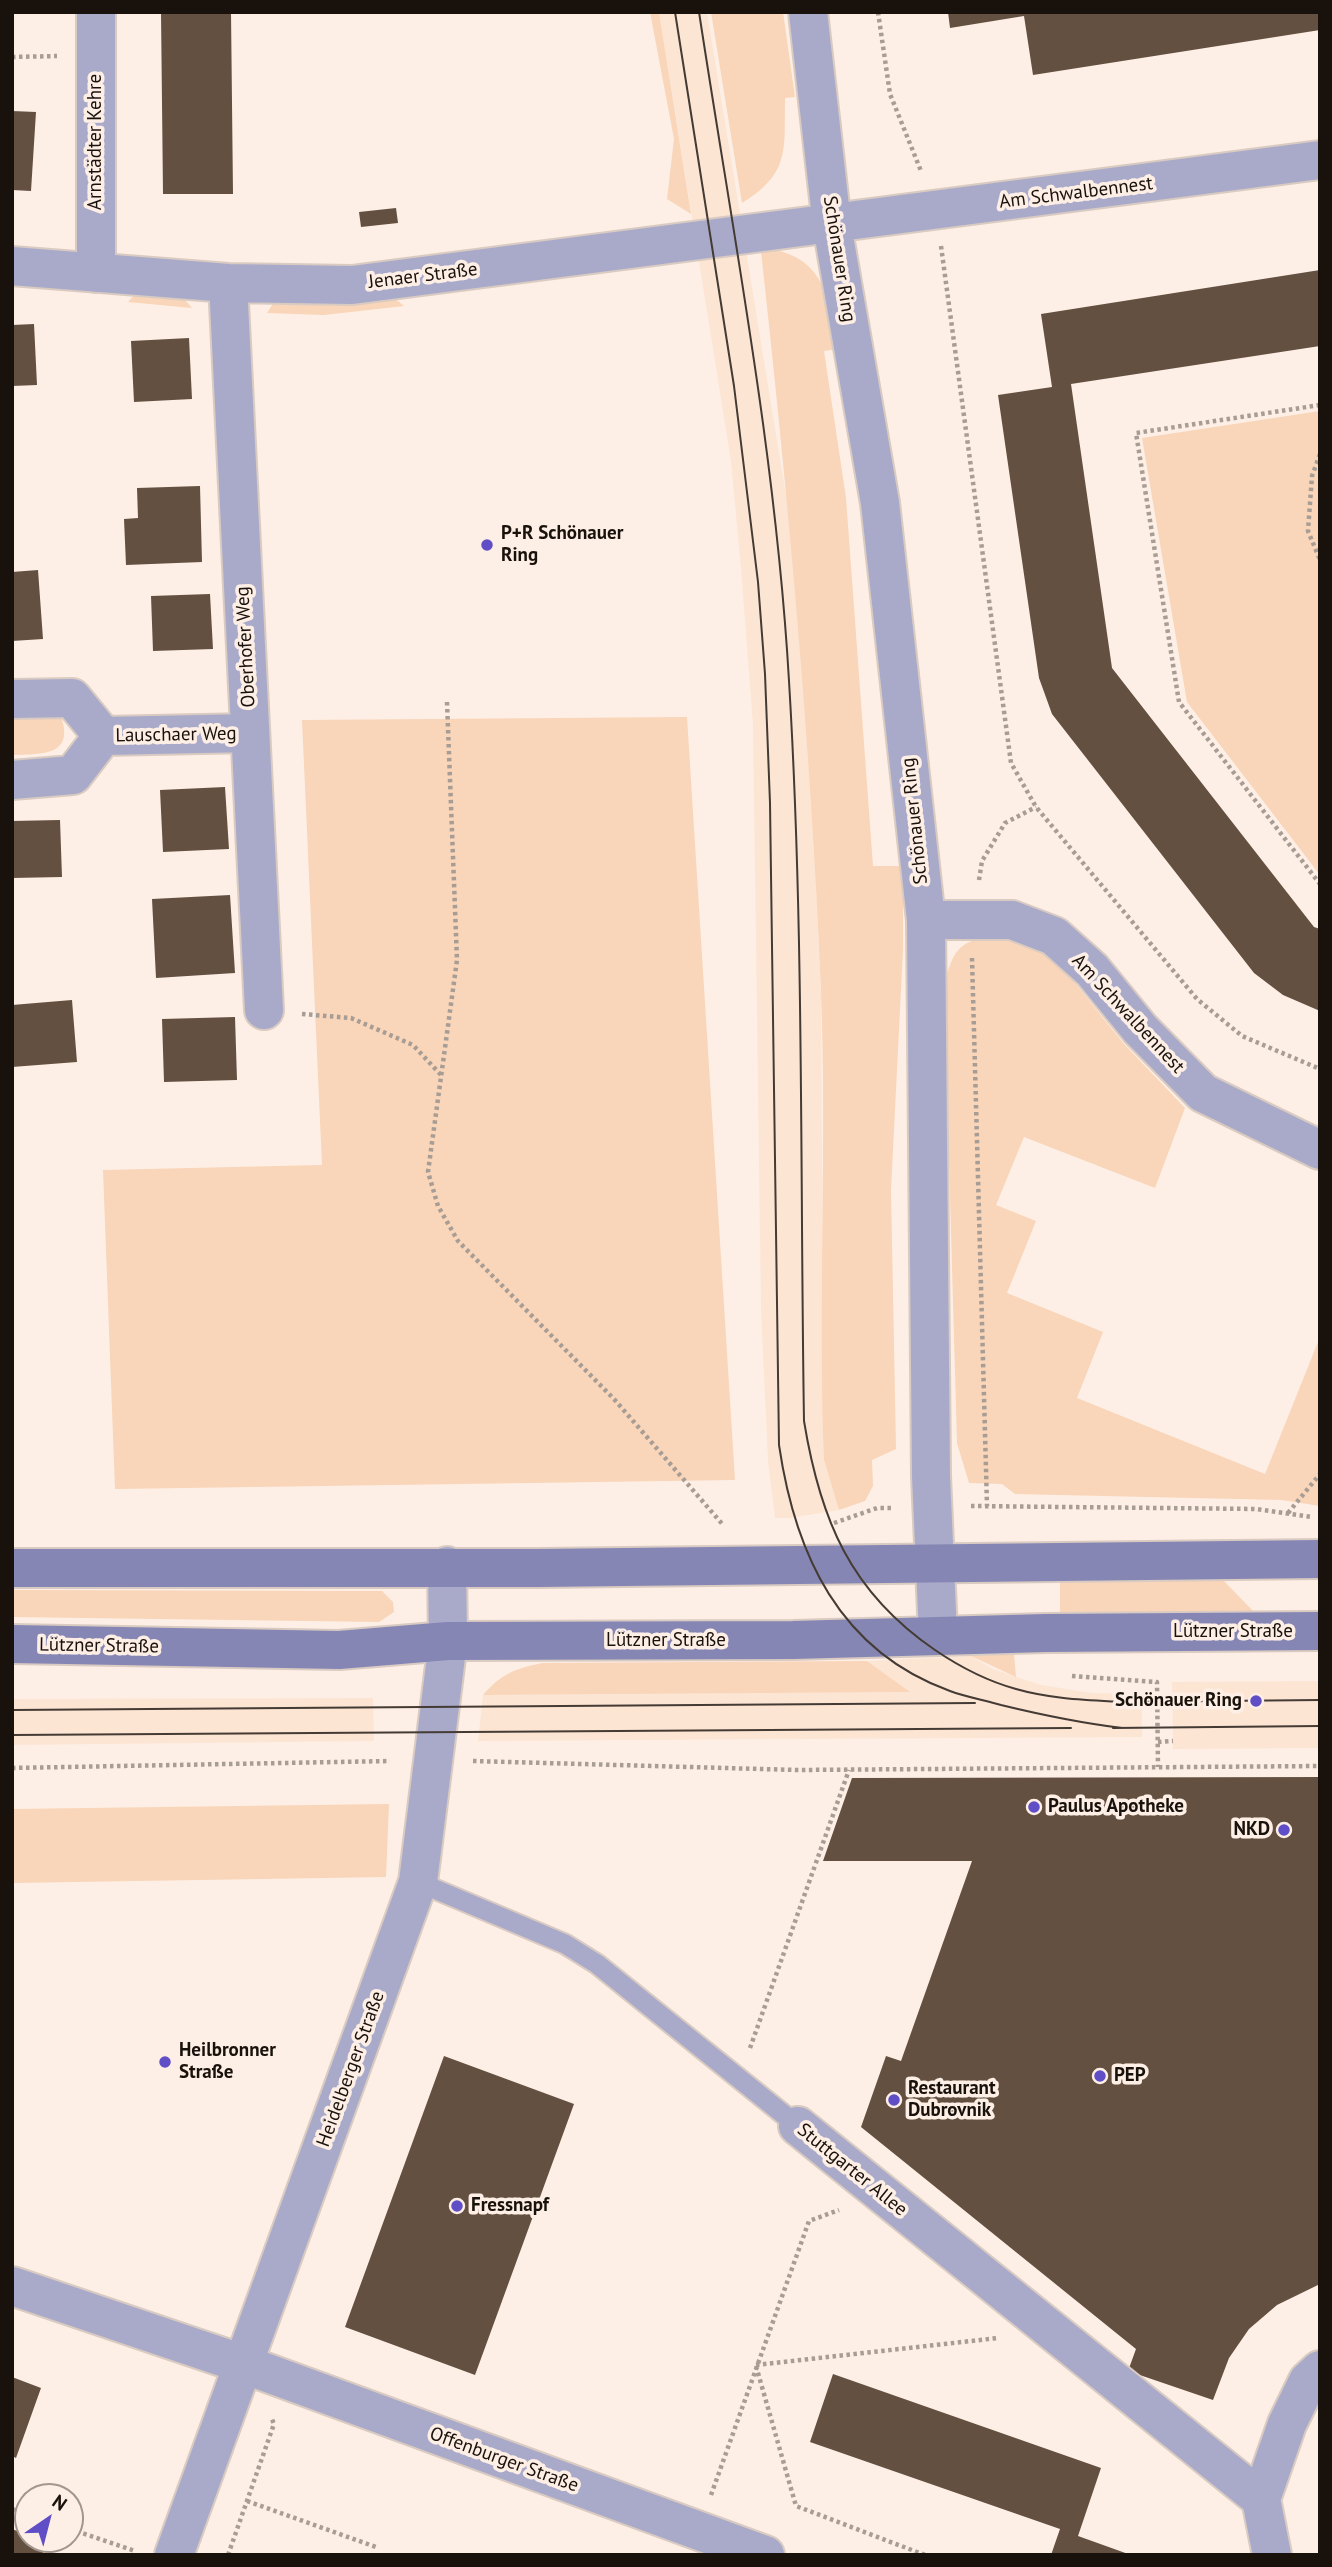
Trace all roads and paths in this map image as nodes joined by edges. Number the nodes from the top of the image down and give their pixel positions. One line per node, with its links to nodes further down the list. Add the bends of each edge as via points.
1 (96, 12): 8 (street, Arnstädter Kehre)
2 (808, 12): 6 (street, Schönauer Ring)
3 (878, 12): 5 (path, via 890,94)
4 (1320, 160): 5 (street, Am Schwalbennest)
5 (937, 211): 6 (street, Am Schwalbennest); 18 (path, via 1011,763)
6 (832, 225): 9 (street, Jenaer Straße, via 352,285); 20 (street, Schönauer Ring, via 880,503)
7 (12, 267): 8 (street, Jenaer Straße)
8 (96, 273): 9 (street, Jenaer Straße)
9 (228, 283): 15 (street, Oberhofer Weg)
10 (1320, 405): 19 (path, via 1136,433 1178,702)
11 (1320, 454): 12 (path, via 1312,477 1308,531)
12 (1320, 560)
13 (12, 699): 16 (street, Lauschaer Weg, via 72,698)
14 (447, 702): 24 (path, via 457,960)
15 (250, 733): 16 (street, Lauschaer Weg); 22 (street, Oberhofer Weg)
16 (103, 736): 17 (street, Lauschaer Weg, via 73,775)
17 (12, 780)
18 (1036, 807): 21 (path, via 1005,823 982,861); 23 (path, via 1197,999 1242,1036)
19 (1320, 884)
20 (926, 920): 21 (street, Am Schwalbennest); 31 (street, Schönauer Ring)
21 (971, 921): 25 (street, Am Schwalbennest, via 1012,920 1054,936 1092,970 1139,1029 1203,1093); 27 (path, via 987,1506)
22 (264, 1010): 24 (path, via 351,1018 413,1045)
23 (1320, 1069)
24 (443, 1077): 29 (path, via 428,1172 438,1206 458,1241 614,1399)
25 (1320, 1150)
26 (1320, 1474): 27 (path)
27 (1288, 1513): 28 (path)
28 (1320, 1518)
29 (724, 1527)
30 (1320, 1559): 31 (main road)
31 (934, 1563): 32 (main road); 35 (street, Schönauer Ring)
32 (447, 1566): 33 (main road); 36 (street, Heidelberger Straße)
33 (12, 1568)
34 (1320, 1631): 35 (main road, Lützner Straße)
35 (938, 1636): 36 (main road, Lützner Straße)
36 (448, 1642): 37 (main road, Lützner Straße, via 340,1650); 47 (street, Heidelberger Straße)
37 (12, 1644)
38 (1061, 1675): 40 (path, via 1157,1682)
39 (1173, 1741): 40 (path)
40 (1158, 1742): 44 (path)
41 (472, 1760): 46 (path)
42 (390, 1761): 45 (path)
43 (1320, 1766): 44 (path)
44 (1158, 1767): 46 (path)
45 (12, 1768)
46 (849, 1770): 48 (path)
47 (418, 1882): 48 (lane, Stuttgarter Allee, via 565,1944 597,1964); 53 (street, Heidelberger Straße)
48 (739, 2078): 49 (lane, Stuttgarter Allee)
49 (798, 2126): 50 (street, Stuttgarter Allee)
50 (883, 2195): 52 (street, Stuttgarter Allee); 54 (path, via 809,2221)
51 (12, 2286): 53 (street)
52 (1054, 2332): 54 (path); 56 (street, Stuttgarter Allee)
53 (243, 2364): 58 (street, Offenburger Straße); 62 (street, Heidelberger Straße)
54 (756, 2365): 58 (path); 64 (path, via 796,2506)
55 (1320, 2370): 56 (street, via 1308,2381 1287,2424)
56 (1261, 2499): 65 (street)
57 (247, 2501): 60 (path)
58 (699, 2531): 63 (street, Offenburger Straße)
59 (84, 2534): 61 (path)
60 (376, 2547)
61 (145, 2555)
62 (174, 2555)
63 (765, 2555)
64 (925, 2555)
65 (1272, 2555)

